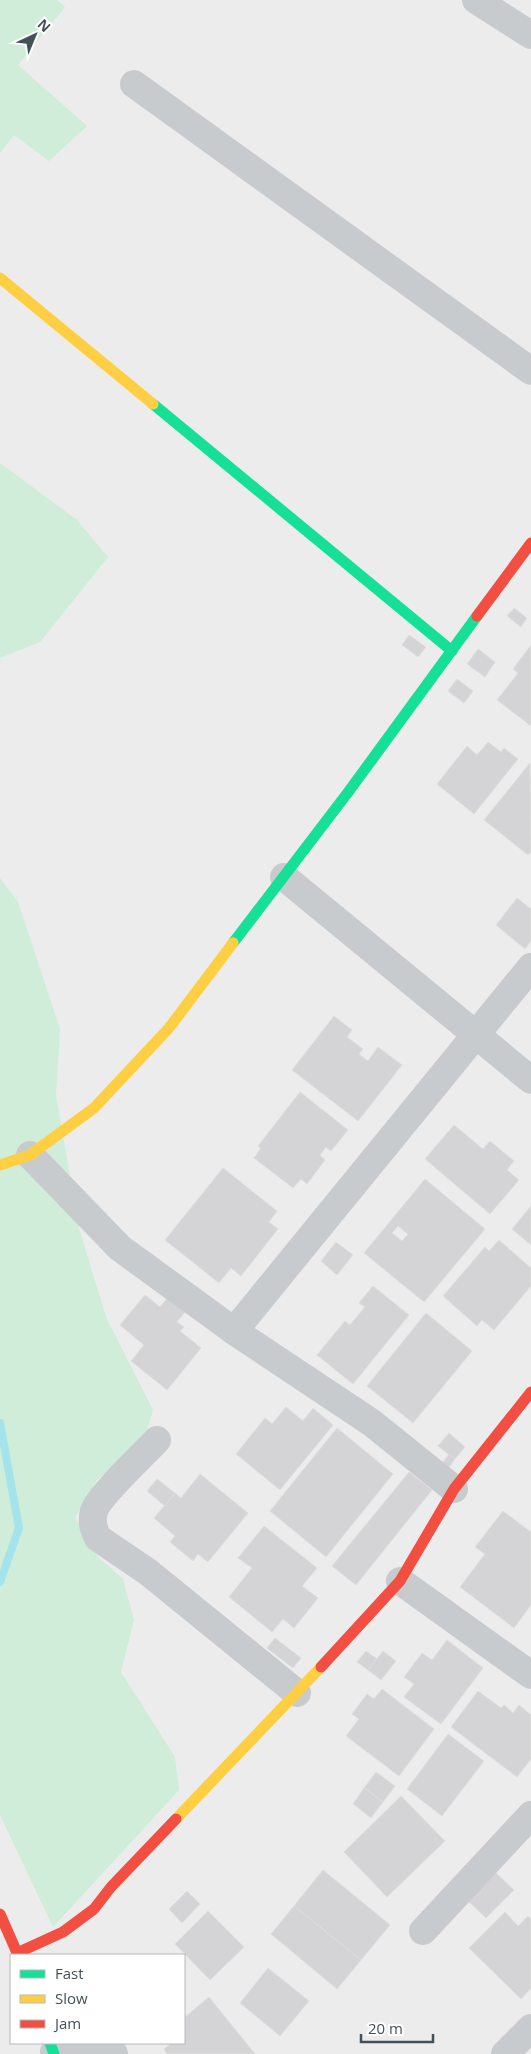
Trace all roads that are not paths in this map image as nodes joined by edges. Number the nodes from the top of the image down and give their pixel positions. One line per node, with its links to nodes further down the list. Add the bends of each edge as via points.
1 (476, 0): 2 (street)
2 (531, 35)
3 (134, 84): 5 (street)
4 (0, 278): 7 (street)
5 (531, 372)
6 (531, 543): 7 (street)
7 (452, 651): 8 (street)
8 (284, 877): 10 (street); 12 (street, via 169,1028 94,1108)
9 (531, 967): 10 (street)
10 (476, 1036): 11 (street); 14 (street)
11 (531, 1080)
12 (30, 1154): 13 (street); 14 (street, via 120,1248)
13 (0, 1165)
14 (234, 1331): 17 (street, via 372,1423)
15 (531, 1392): 17 (street)
16 (157, 1440): 20 (street, via 95,1510 93,1529 98,1538 148,1572)
17 (454, 1488): 18 (street)
18 (400, 1581): 19 (street); 20 (street)
19 (531, 1675)
20 (297, 1692): 24 (street, via 111,1887 94,1909 64,1932)
21 (531, 1815): 23 (street)
22 (0, 1914): 24 (street)
23 (423, 1931)
24 (17, 1954)
25 (531, 2028): 28 (street)
26 (53, 2050): 27 (street, via 93,2046)
27 (114, 2054)
28 (506, 2054)

